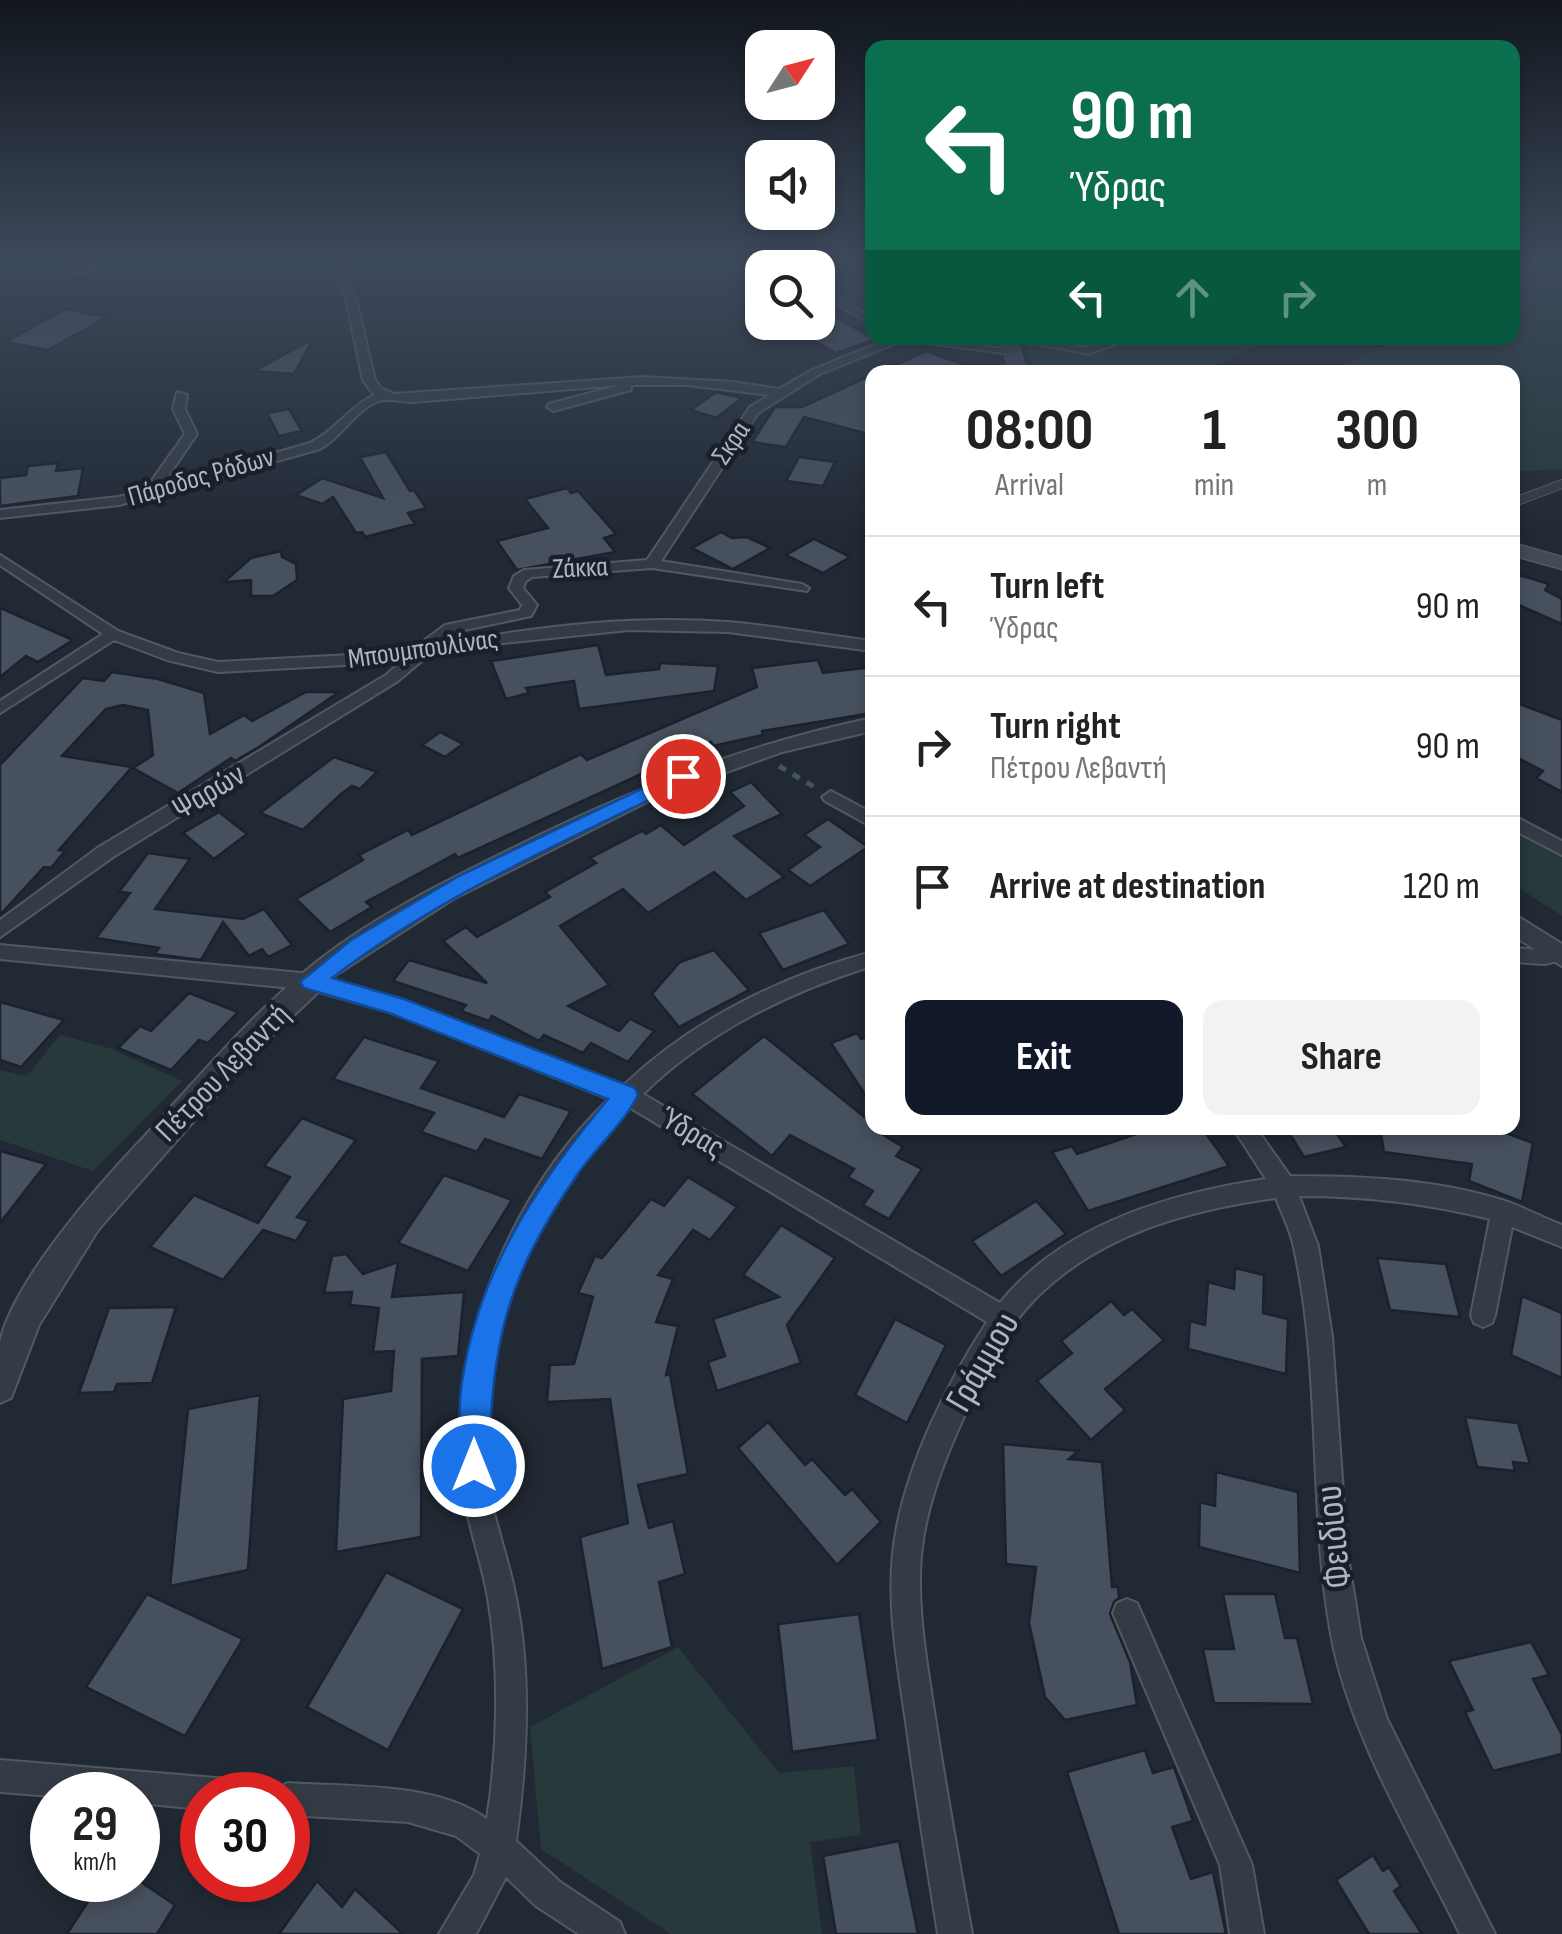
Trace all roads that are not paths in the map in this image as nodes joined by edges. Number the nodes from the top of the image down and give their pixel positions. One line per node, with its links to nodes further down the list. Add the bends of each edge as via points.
1 (363, 353): 6 (street, via 370,384)
2 (862, 353): 4 (street, Σκρα)
3 (658, 378): 4 (street); 6 (street); 7 (street)
4 (780, 393): 15 (street, Σκρα, via 748,416)
5 (181, 395): 9 (street, via 178,408 190,434)
6 (383, 396): 9 (street, Πάροδος Ρόδων, via 356,408 323,443)
7 (553, 406)
8 (1562, 484): 10 (lane)
9 (148, 494): 11 (street, Πάροδος Ρόδων)
10 (1520, 500)
11 (0, 514)
12 (1520, 551): 14 (main road)
13 (0, 559): 17 (street, Μπουμπουλίνας)
14 (1562, 563)
15 (652, 564): 16 (street, Ζάκκα); 19 (street, Ζάκκα, via 529,573 516,588 530,605 526,613 450,628)
16 (802, 588)
17 (113, 634): 19 (street, Μπουμπουλίνας, via 173,658 230,668); 20 (street)
18 (865, 645): 19 (street, Μπουμπουλίνας, via 651,625 494,639)
19 (419, 655): 27 (street, Ψαρών, via 352,704 94,860)
20 (0, 708)
21 (865, 727): 32 (street, Πέτρου Λεβαντή, via 754,751 658,786 496,866 372,938)
22 (831, 797): 23 (street)
23 (865, 817)
24 (1520, 825): 25 (street)
25 (1562, 848)
26 (1520, 928): 29 (street)
27 (0, 930)
28 (0, 952): 32 (street, Ύδρας)
29 (1560, 955): 30 (street)
30 (1520, 956)
31 (865, 961): 33 (street, via 770,997 678,1052)
32 (312, 982): 33 (street, Ύδρας, via 395,1006); 40 (street, Πέτρου Λεβαντή, via 152,1146 74,1238 22,1321)
33 (626, 1095): 39 (street, Ύδρας); 45 (street, via 569,1165 523,1238 494,1304 476,1384 474,1466 508,1636)
34 (1249, 1135): 35 (street, Φειδίου)
35 (1283, 1184): 36 (street, Γράμμου, via 1452,1195); 39 (street, Γράμμου, via 1194,1203 1098,1241 1032,1285); 50 (street, Φειδίου, via 1306,1246 1319,1336 1333,1550 1346,1638 1373,1724)
36 (1503, 1211): 37 (street, Γράμμου); 38 (street)
37 (1562, 1236)
38 (1484, 1314)
39 (1004, 1319): 48 (street, Γράμμου, via 925,1474 910,1530 904,1599)
40 (0, 1387)
41 (1127, 1612): 49 (street, via 1236,1865)
42 (0, 1776): 43 (street)
43 (180, 1791)
44 (310, 1800): 45 (street, via 417,1807 464,1822)
45 (499, 1848): 46 (street, via 488,1883); 47 (street, via 537,1886)
46 (456, 1934)
47 (608, 1934)
48 (956, 1934)
49 (1246, 1934)
50 (1478, 1934)

